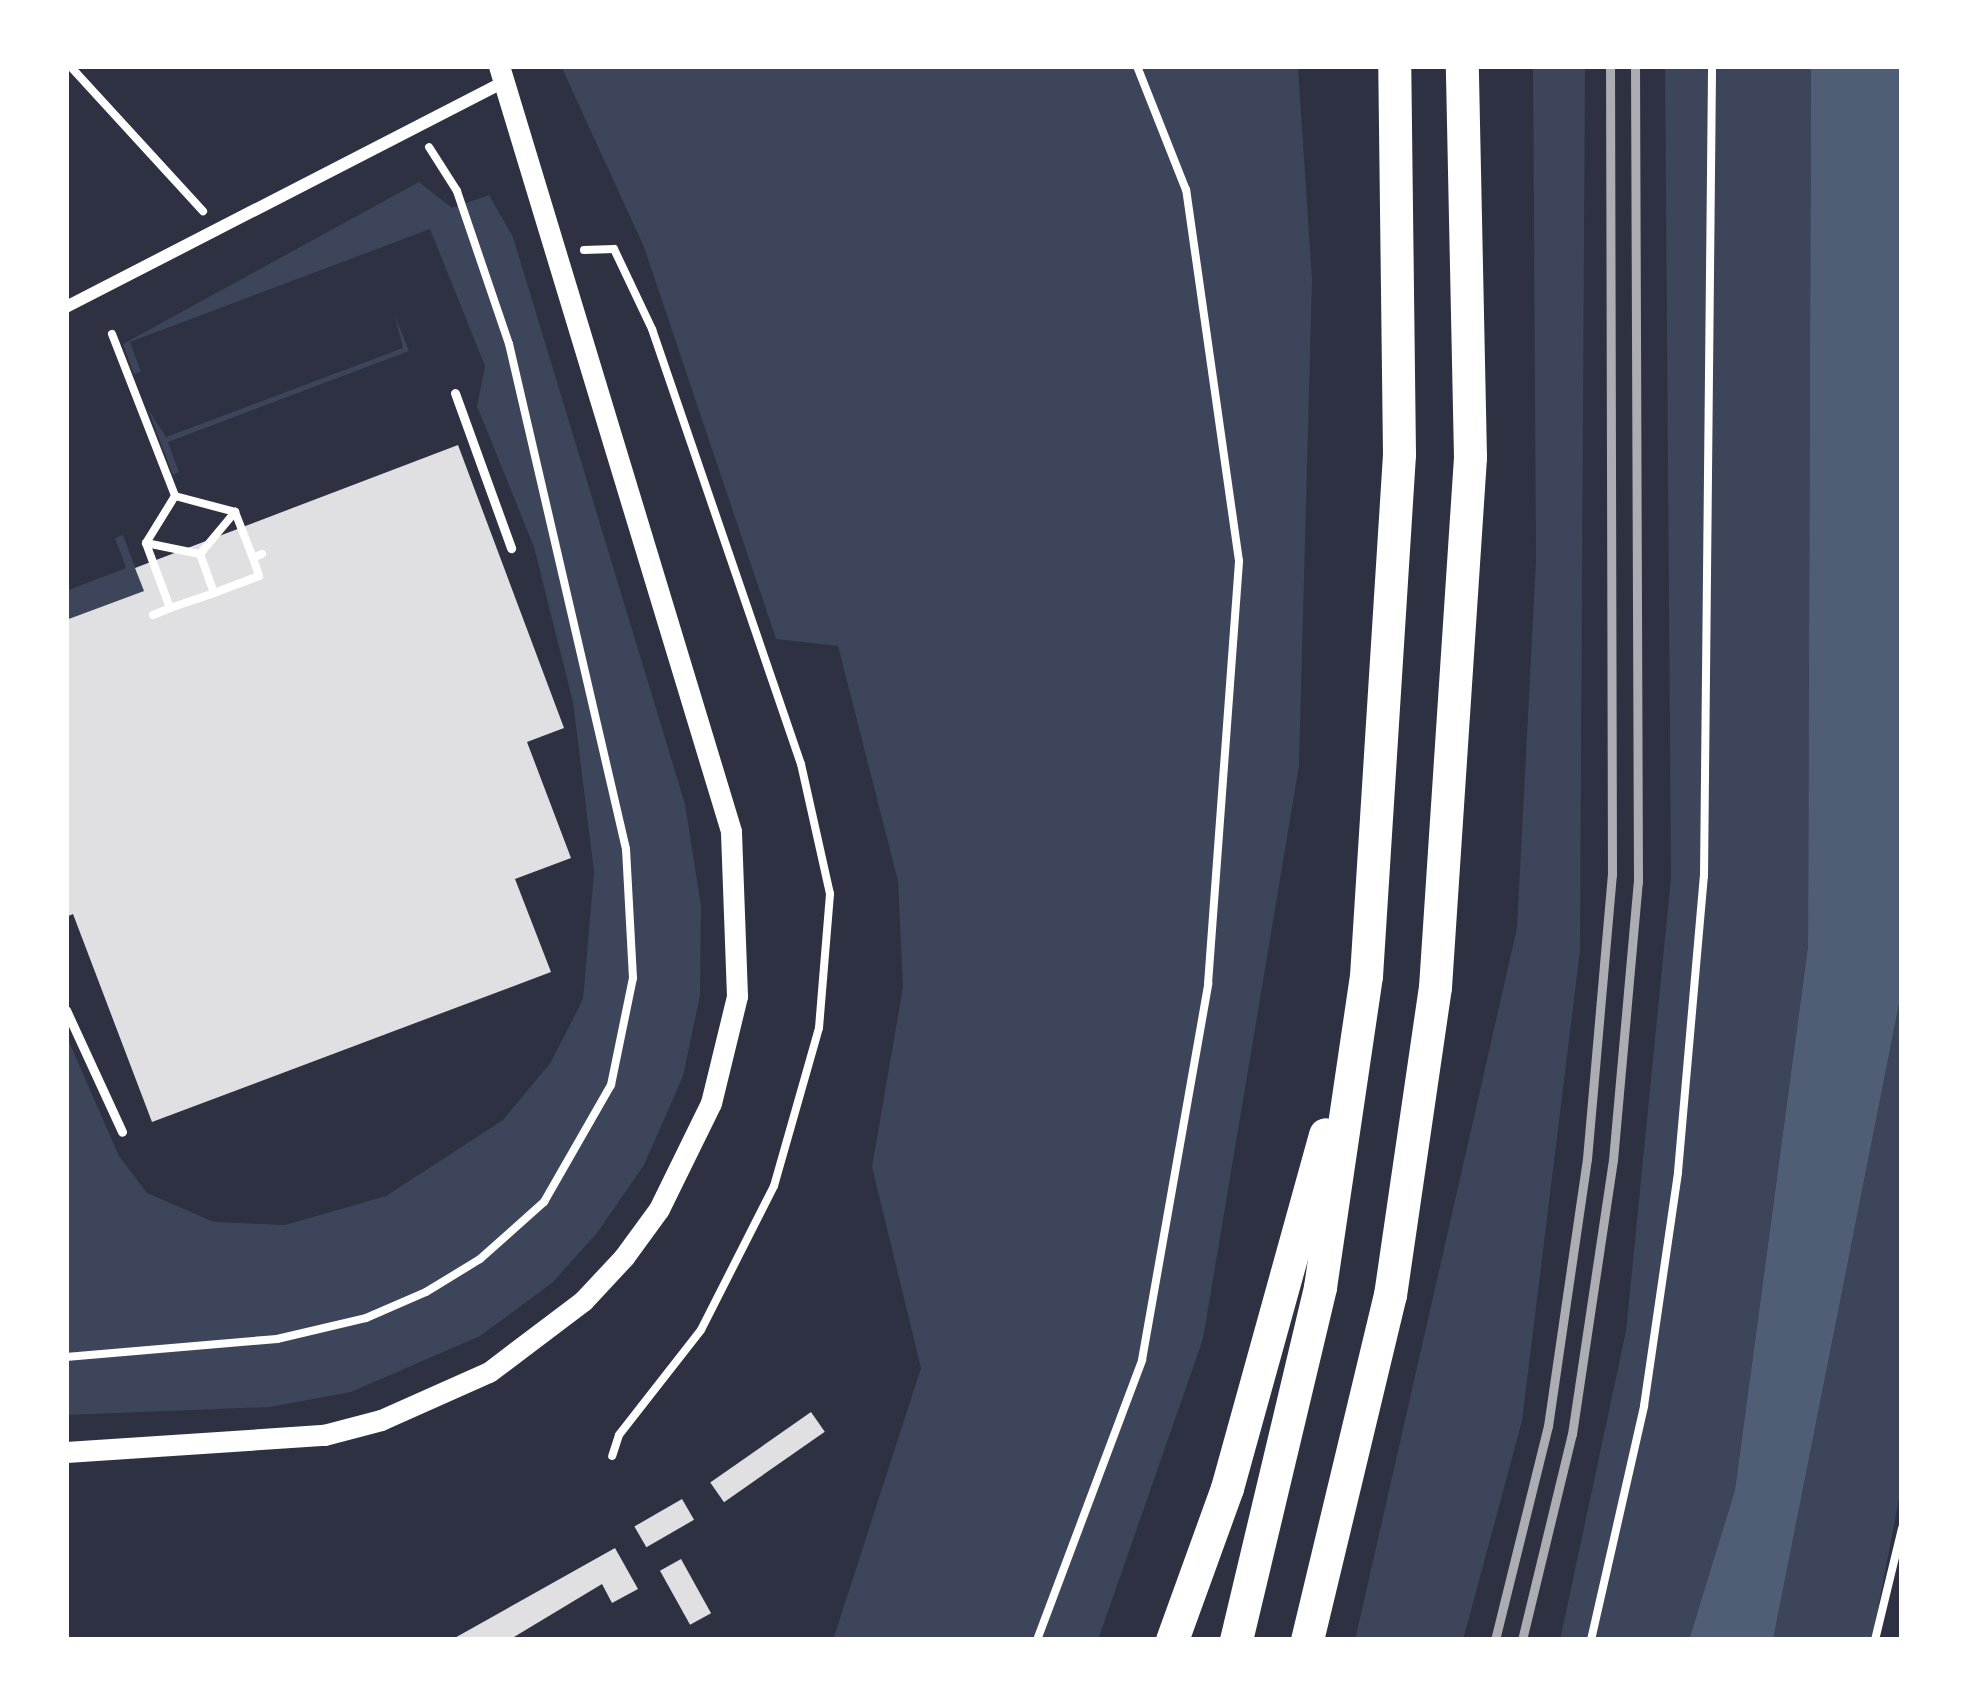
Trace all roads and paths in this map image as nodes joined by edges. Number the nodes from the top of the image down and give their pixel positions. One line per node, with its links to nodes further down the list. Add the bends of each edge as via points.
1 (70, 66): 8 (path, via 200,206)
2 (1137, 66): 28 (path, via 1186,190 1239,561 1208,984 1142,1360)
3 (1394, 66): 21 (highway, via 1399,454)
4 (1462, 66): 31 (highway, via 1470,457 1435,987 1390,1295)
5 (1712, 66): 32 (path, via 1704,876 1678,1172 1645,1406)
6 (502, 73): 7 (street); 9 (street)
7 (421, 126): 8 (street); 24 (path, via 439,172 457,191 509,344 626,849 633,978 610,1085 544,1202 480,1259 426,1292 366,1318 277,1339)
8 (217, 236): 10 (street)
9 (558, 251): 25 (street, via 731,832 738,978 711,1103 668,1192 624,1257 584,1300 489,1372 400,1413 324,1435); 26 (path, via 614,249 634,282 801,764 830,894 820,1028 775,1186 701,1330 619,1435)
10 (66, 307)
11 (112, 334): 13 (path)
12 (455, 393): 16 (lane)
13 (175, 496): 14 (path); 15 (path)
14 (235, 512): 17 (path); 18 (path, via 260,576)
15 (146, 543): 17 (path); 19 (path)
16 (511, 548)
17 (200, 554): 18 (path)
18 (214, 593): 19 (path)
19 (170, 608): 20 (path)
20 (153, 615)
21 (1366, 976): 29 (highway, via 1227,1488); 30 (highway, via 1320,1287)
22 (66, 1010): 23 (lane)
23 (122, 1132)
24 (66, 1357)
25 (66, 1452)
26 (612, 1456)
27 (1902, 1528): 33 (path)
28 (1037, 1640)
29 (1172, 1640)
30 (1236, 1640)
31 (1307, 1640)
32 (1591, 1640)
33 (1875, 1640)

